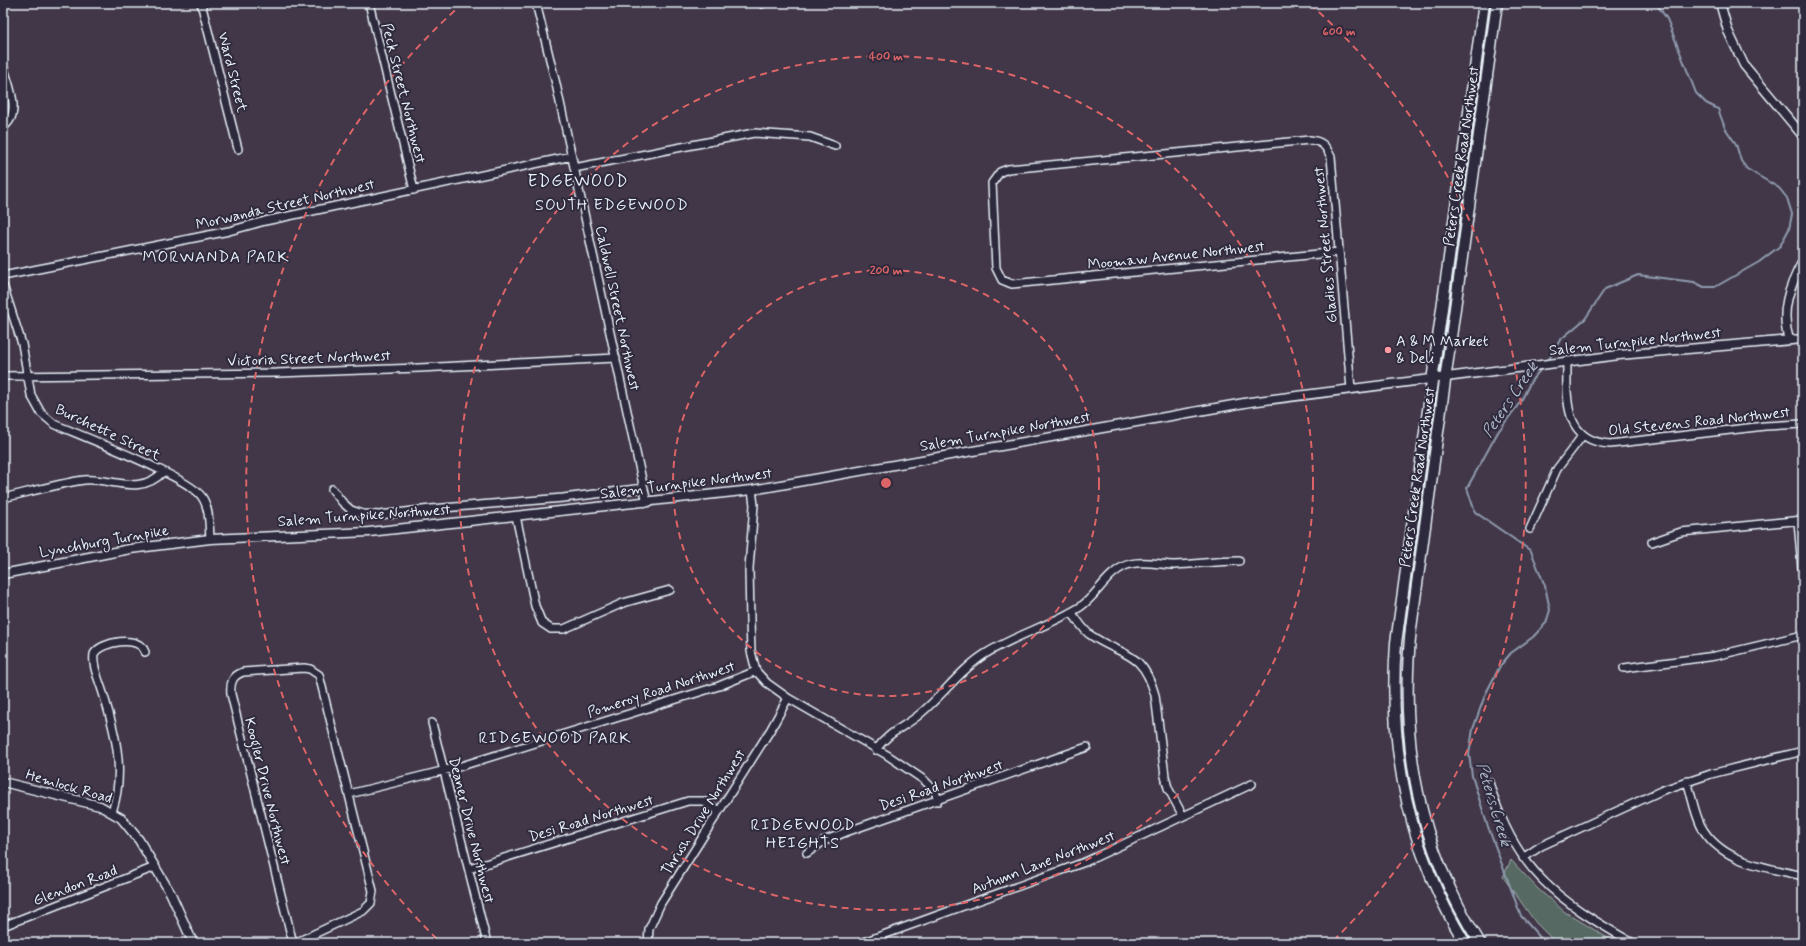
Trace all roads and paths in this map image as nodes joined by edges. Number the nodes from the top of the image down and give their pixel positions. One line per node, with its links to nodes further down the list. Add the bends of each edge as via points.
1 (201, 3): 11 (street, Ward Street)
2 (369, 3): 14 (street, Peck Street Northwest)
3 (536, 3): 12 (street, Caldwell Street Northwest)
4 (1484, 3): 27 (main road, Peters Creek Road Northwest)
5 (1497, 3): 26 (main road, Peters Creek Road Northwest)
6 (1720, 3): 9 (street, via 1728,31 1744,65)
7 (3, 65): 8 (street, via 14,110 12,118)
8 (5, 126)
9 (1803, 136)
10 (835, 146): 13 (street, via 810,137 754,133)
11 (238, 149)
12 (572, 156): 13 (street, Caldwell Street Northwest); 14 (street, Morwanda Street Northwest)
13 (574, 168): 22 (street, Caldwell Street Northwest)
14 (414, 190): 17 (street, Morwanda Street Northwest)
15 (1339, 252): 18 (street, Moomaw Avenue Northwest); 18 (street, Gladies Street Northwest, via 1331,157 1324,144 1310,140 1046,165 1006,170 992,183 997,272 1002,280); 28 (street, Gladies Street Northwest)
16 (1803, 261): 21 (street, via 1787,299 1785,322)
17 (3, 276)
18 (1015, 283)
19 (3, 285): 24 (street, Burchette Street)
20 (1803, 339): 21 (street, Salem Turnpike Northwest)
21 (1789, 340): 23 (street, Salem Turnpike Northwest)
22 (616, 358): 24 (street, Victoria Street Northwest, via 299,372); 32 (street, Caldwell Street Northwest)
23 (1565, 361): 26 (street, Salem Turnpike Northwest); 30 (street, via 1569,412 1576,428)
24 (29, 375): 25 (street, Victoria Street Northwest); 31 (street, Burchette Street, via 31,395 47,419)
25 (3, 376)
26 (1446, 377): 27 (street, Salem Turnpike Northwest); 78 (main road, Peters Creek Road Northwest, via 1410,635 1406,699 1414,776 1429,836 1453,894)
27 (1432, 379): 28 (street, Salem Turnpike Northwest); 77 (main road, Peters Creek Road Northwest, via 1396,643 1394,722 1400,775 1412,827 1436,890)
28 (1351, 389): 34 (street, Salem Turnpike Northwest, via 1250,402)
29 (1803, 424): 30 (street, Old Stevens Road Northwest, via 1610,444 1596,442)
30 (1583, 435): 39 (street, via 1558,469)
31 (163, 472): 35 (street, via 147,482 122,485 86,480); 40 (street, Burchette Street, via 189,485 202,498 208,515)
32 (644, 488): 33 (street, via 379,515 351,510); 36 (street, Caldwell Street Northwest)
33 (332, 489)
34 (752, 490): 36 (street, Salem Turnpike Northwest); 50 (street, via 754,505 749,568 750,621 751,651)
35 (3, 498)
36 (647, 503): 37 (street, Salem Turnpike Northwest)
37 (516, 516): 40 (street, Salem Turnpike Northwest, via 355,533); 45 (street, via 537,612 542,623 551,629 564,629 622,603)
38 (1800, 520): 41 (street, via 1680,532); 44 (street)
39 (1530, 529)
40 (210, 539): 43 (street, Lynchburg Turnpike, via 130,549)
41 (1652, 542)
42 (1239, 562): 46 (street, via 1130,564 1117,571 1090,599)
43 (3, 574)
44 (1803, 580)
45 (670, 590)
46 (1071, 612): 54 (street, via 1017,636 972,663 934,702 912,720 887,735); 65 (street, via 1088,632 1140,662 1145,670 1155,695 1168,788)
47 (1803, 636): 49 (street, via 1715,656)
48 (145, 652): 64 (street, via 142,646 133,641 102,646 94,654 118,752 119,774)
49 (1624, 668)
50 (756, 671): 51 (street, via 767,683); 56 (street, Pomeroy Road Northwest, via 719,686)
51 (788, 698): 54 (street); 63 (street, Thrush Drive Northwest)
52 (432, 723): 56 (street, Deaner Drive Northwest)
53 (1087, 747): 62 (street, Desi Road Northwest)
54 (876, 750): 62 (street, via 932,786)
55 (1803, 751): 57 (street)
56 (444, 770): 61 (street, Pomeroy Road Northwest); 69 (street, Deaner Drive Northwest)
57 (1687, 781): 67 (street, via 1541,846); 70 (street, via 1702,827 1722,850 1738,859)
58 (3, 782): 64 (street, Hemlock Road, via 82,801)
59 (1489, 782): 67 (street, via 1501,819)
60 (1252, 784): 65 (street, Autumn Lane Northwest)
61 (349, 794): 73 (street, via 373,891 370,903 364,911); 73 (street, Koogler Drive Northwest, via 319,675 304,668 238,674 230,687)
62 (938, 801): 66 (street, Desi Road Northwest, via 824,841)
63 (719, 811): 69 (street, Desi Road Northwest, via 703,801 688,801); 75 (street, Thrush Drive Northwest, via 661,903 649,928)
64 (112, 812): 68 (street, Hemlock Road, via 121,818 139,840)
65 (1183, 816): 76 (street, Autumn Lane Northwest, via 1058,873)
66 (807, 853)
67 (1523, 858): 79 (street, via 1561,898)
68 (155, 867): 71 (street, Glendon Road); 72 (street, Hemlock Road, via 171,894)
69 (468, 869): 74 (street, Deaner Drive Northwest)
70 (1803, 876)
71 (3, 926)
72 (193, 943)
73 (294, 943)
74 (487, 943)
75 (648, 943)
76 (861, 943)
77 (1465, 943)
78 (1480, 943)
79 (1634, 943)

